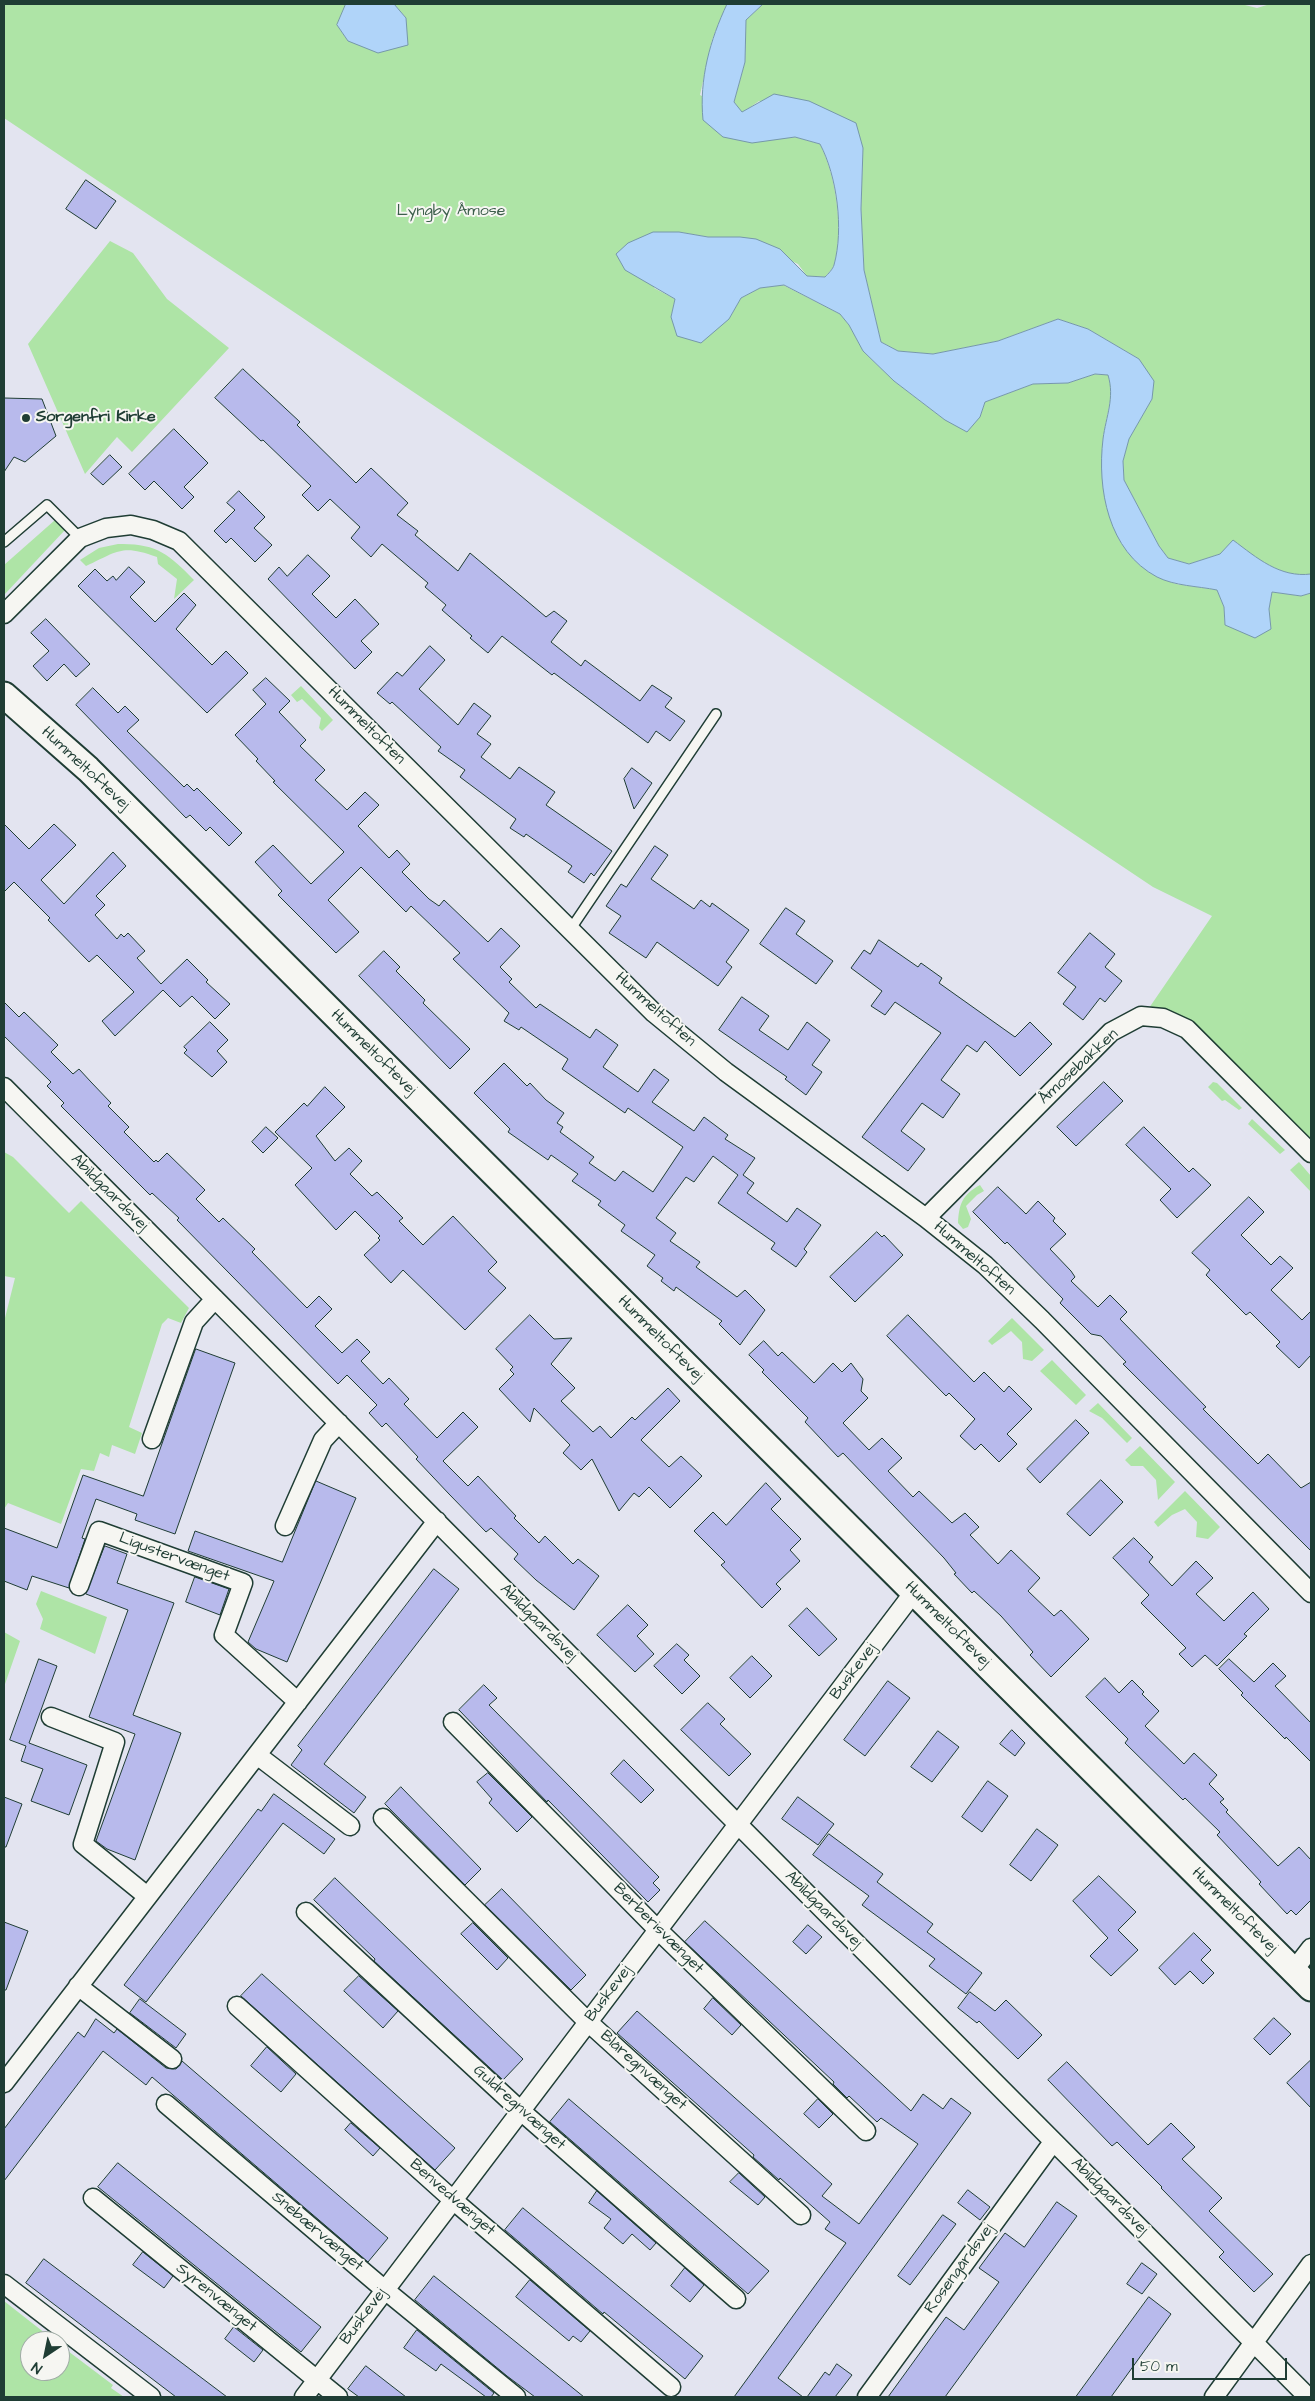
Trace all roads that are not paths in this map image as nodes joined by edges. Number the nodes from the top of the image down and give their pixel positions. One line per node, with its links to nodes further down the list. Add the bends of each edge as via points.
1 (80, 538): 2 (lane, via 47,505); 3 (street, Hummeltoften); 6 (street, Hummeltoften, via 106,528 131,525 179,541)
2 (4, 542)
3 (4, 614)
4 (4, 695): 16 (street, Hummeltoftevej, via 95,776)
5 (716, 714): 6 (lane)
6 (570, 930): 9 (street, Hummeltoften, via 668,1025 726,1072)
7 (4, 1087): 10 (street, Abildgaardsvej)
8 (1311, 1153): 9 (street, Åmosebakken, via 1187,1029 1163,1018 1141,1016 1111,1032)
9 (926, 1218): 17 (street, Hummeltoften, via 985,1265 1042,1320)
10 (215, 1299): 11 (street, Abildgaardsvej); 12 (street, via 194,1322)
11 (339, 1423): 13 (street, Abildgaardsvej); 14 (street, via 323,1440)
12 (152, 1439)
13 (437, 1521): 18 (street); 23 (street, Abildgaardsvej)
14 (285, 1526)
15 (79, 1586): 18 (street, Ligustervænget, via 99,1532 243,1583 224,1635)
16 (914, 1592): 23 (street, Buskevej); 29 (street, Hummeltoftevej)
17 (1311, 1593)
18 (298, 1702): 21 (street)
19 (52, 1717): 25 (street, via 115,1742 83,1844)
20 (453, 1722): 27 (street, Berberisvænget)
21 (257, 1755): 24 (street); 25 (street)
22 (382, 1818): 32 (street, Blåregnvænget)
23 (738, 1825): 27 (street, Buskevej); 38 (street, Abildgaardsvej)
24 (350, 1826)
25 (148, 1896): 30 (street)
26 (306, 1912): 36 (street, Guldregnvænget)
27 (658, 1930): 32 (street, Buskevej); 37 (street, Berberisvænget)
28 (1311, 1948): 29 (street)
29 (1303, 1979)
30 (78, 1986): 33 (street); 34 (street)
31 (237, 2006): 40 (street, Benvedvænget)
32 (588, 2022): 36 (street, Buskevej); 41 (street, Blåregnvænget)
33 (172, 2059)
34 (4, 2083)
35 (166, 2104): 44 (street, Snebærvænget)
36 (521, 2111): 40 (street, Buskevej); 45 (street, Guldregnvænget)
37 (866, 2131)
38 (1053, 2142): 46 (street, Abildgaardsvej); 53 (street, Rosengårdsvej)
39 (93, 2198): 47 (street, Syrenvænget)
40 (453, 2200): 44 (street, Buskevej); 48 (street, Benvedvænget)
41 (801, 2215)
42 (1311, 2264): 46 (street)
43 (4, 2284): 49 (street)
44 (385, 2290): 47 (street, Buskevej); 52 (street, Snebærvænget)
45 (736, 2299)
46 (1254, 2342): 54 (street); 55 (street, Abildgaardsvej)
47 (317, 2380): 50 (street, Buskevej); 51 (street, Syrenvænget)
48 (671, 2387)
49 (151, 2397)
50 (304, 2397)
51 (338, 2397)
52 (516, 2397)
53 (867, 2397)
54 (1214, 2397)
55 (1308, 2397)

